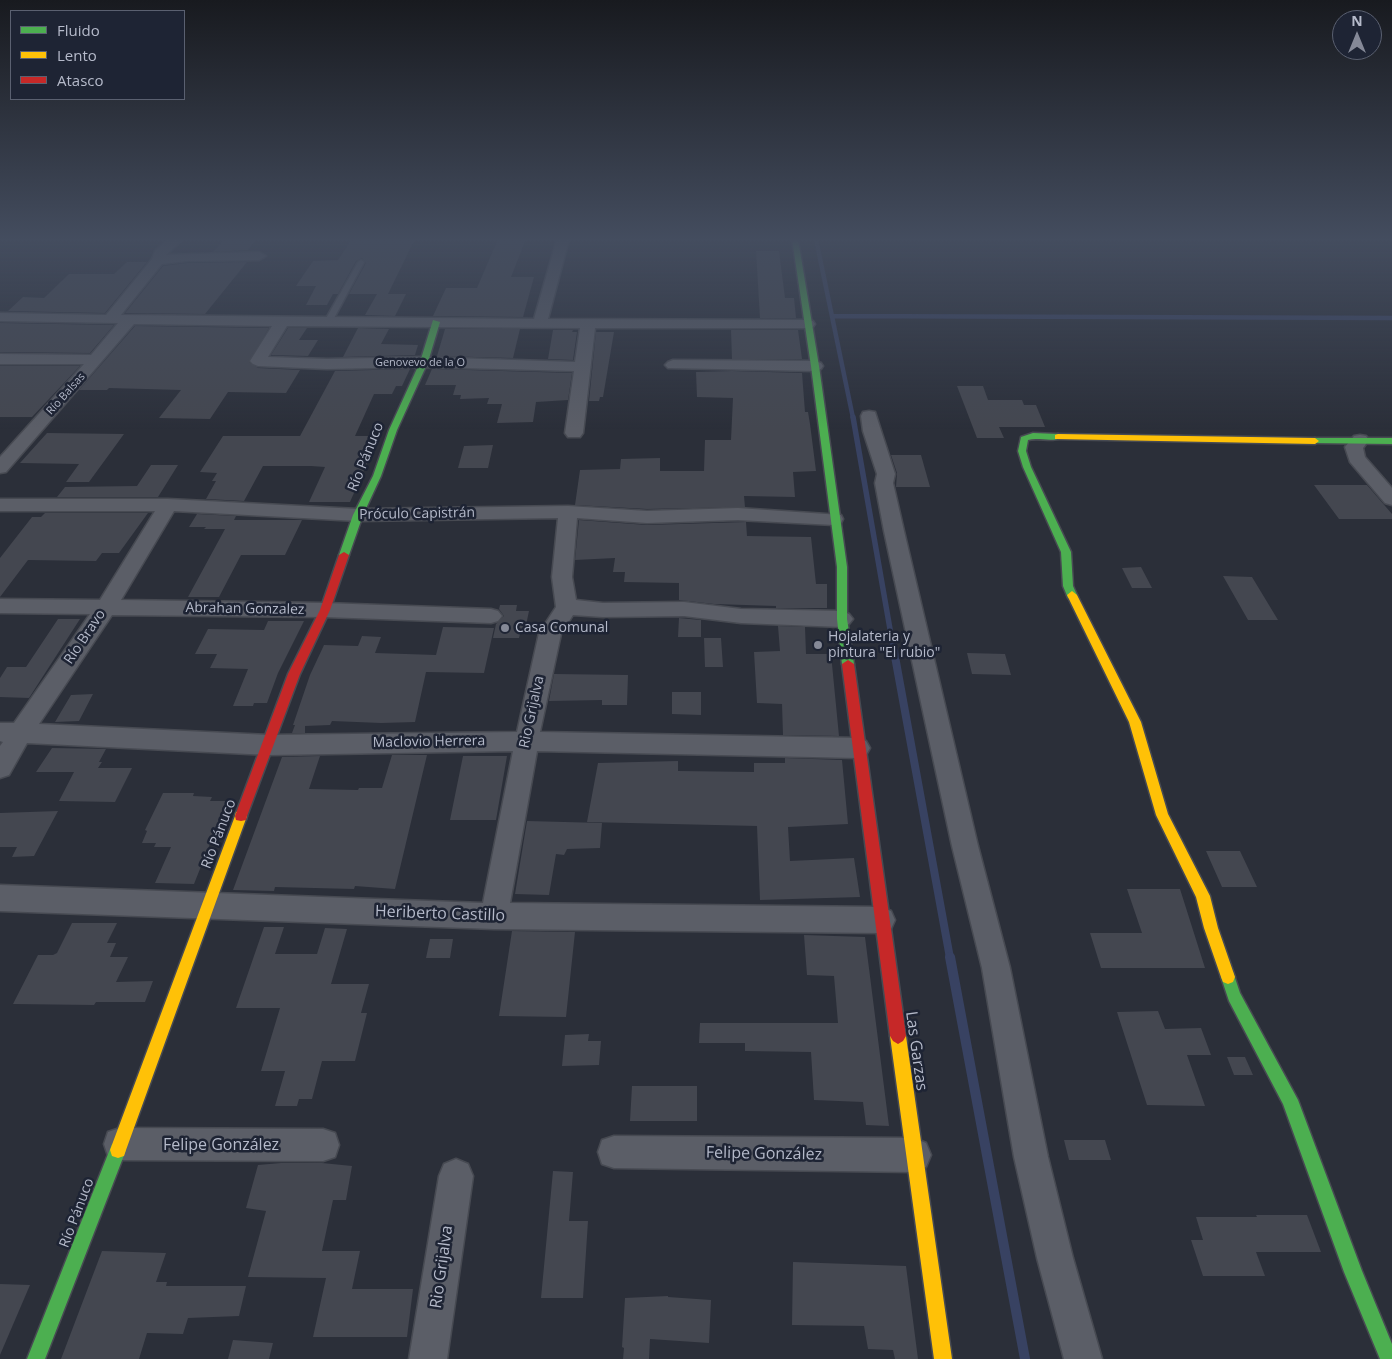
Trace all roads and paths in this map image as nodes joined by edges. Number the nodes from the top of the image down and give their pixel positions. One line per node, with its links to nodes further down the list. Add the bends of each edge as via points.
1 (123, 302): 6 (street)
2 (339, 302): 9 (lane)
3 (545, 302): 11 (street)
4 (805, 302): 13 (street, Las Garzas)
5 (0, 317): 6 (street)
6 (110, 319): 7 (street)
7 (130, 319): 8 (street); 15 (street, Río Balsas)
8 (282, 322): 9 (street); 16 (street, Genovevo de la O, via 258,361 328,364)
9 (328, 322): 10 (street)
10 (436, 322): 11 (street); 16 (street, Río Pánuco)
11 (540, 322): 12 (street)
12 (588, 323): 13 (street); 19 (street)
13 (808, 324): 18 (street, Las Garzas)
14 (0, 359): 15 (street)
15 (96, 360): 24 (street, Río Balsas)
16 (424, 362): 19 (street, Genovevo de la O); 29 (street, Río Pánuco)
17 (673, 365): 18 (street)
18 (816, 366): 30 (street, Las Garzas)
19 (582, 367): 21 (street)
20 (869, 416): 54 (street, via 886,474 884,483 894,531 962,836 996,968 1031,1157 1054,1258)
21 (574, 433)
22 (1360, 440): 23 (street); 25 (street, via 1354,447 1356,458); 55 (street, via 1033,436 1024,439 1022,451 1066,552 1068,586 1136,722 1162,815 1203,896 1234,996 1290,1100 1353,1272)
23 (1392, 442)
24 (0, 468)
25 (1392, 499)
26 (0, 505): 27 (street, Próculo Capistrán)
27 (168, 505): 29 (street, Próculo Capistrán); 32 (street, Río Bravo)
28 (568, 512): 29 (street, Próculo Capistrán); 30 (street, Próculo Capistrán); 33 (street, via 562,577)
29 (358, 514): 34 (street, Río Pánuco)
30 (834, 519): 36 (street, Las Garzas, via 842,567)
31 (0, 606): 32 (street, Abrahan Gonzalez)
32 (106, 607): 34 (street, Abrahan Gonzalez); 37 (street, Río Bravo)
33 (567, 607): 36 (street, via 684,609 741,616); 38 (street, Rio Grijalva, via 550,633)
34 (325, 610): 35 (street, Abrahan Gonzalez); 39 (street, Río Pánuco, via 294,674)
35 (491, 616)
36 (842, 619): 40 (street, Las Garzas)
37 (10, 732): 39 (street, Maclovio Herrera); 41 (street, Río Bravo)
38 (526, 741): 39 (street, Maclovio Herrera); 40 (street, Maclovio Herrera); 44 (street, Rio Grijalva)
39 (269, 746): 43 (street, Río Pánuco)
40 (858, 748): 45 (street, Las Garzas)
41 (0, 768)
42 (0, 898): 43 (street, Heriberto Castillo)
43 (207, 906): 44 (street, Heriberto Castillo); 46 (street, Río Pánuco)
44 (494, 916): 45 (street, Heriberto Castillo)
45 (881, 920): 49 (street, Las Garzas)
46 (120, 1144): 47 (street, Felipe González); 51 (street, Río Pánuco)
47 (322, 1145)
48 (614, 1152): 49 (street, Felipe González)
49 (914, 1155): 53 (street, Las Garzas)
50 (456, 1176): 52 (street, Rio Grijalva)
51 (36, 1359)
52 (428, 1359)
53 (942, 1359)
54 (1083, 1359)
55 (1389, 1359)

